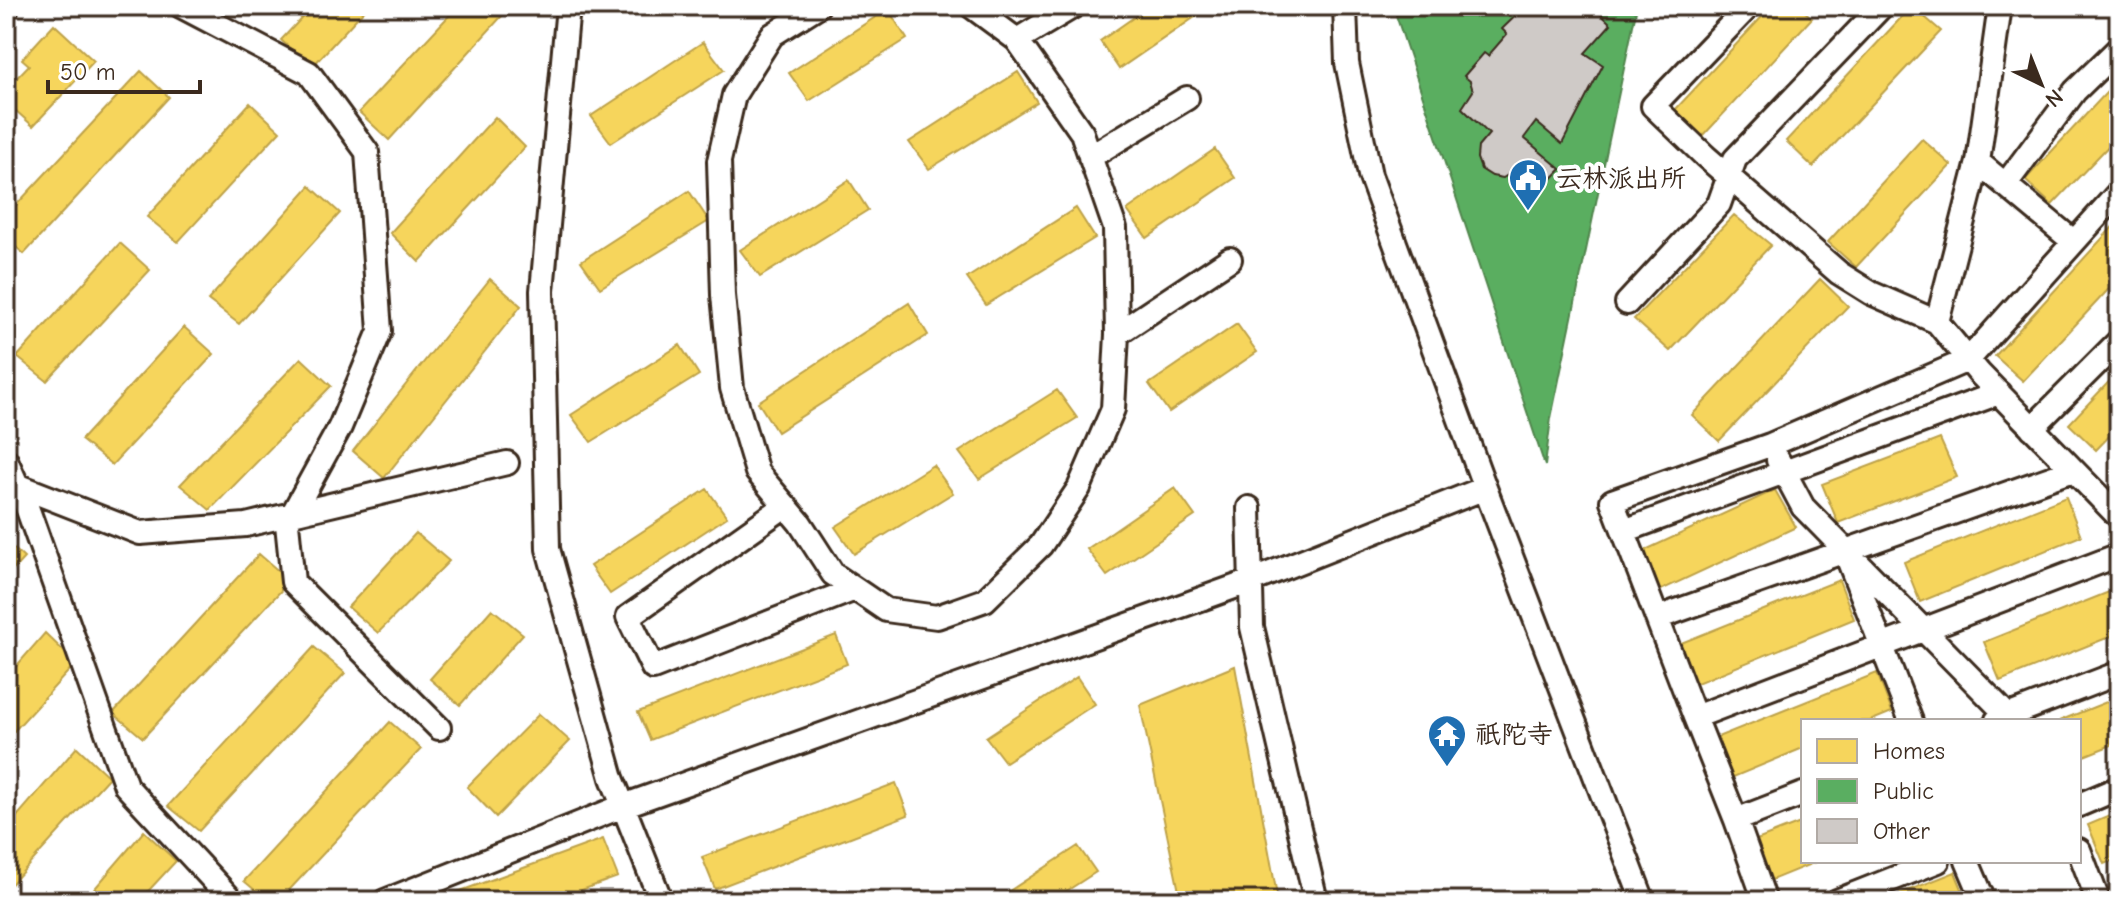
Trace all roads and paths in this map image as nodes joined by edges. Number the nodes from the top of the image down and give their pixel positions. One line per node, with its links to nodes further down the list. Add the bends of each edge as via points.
1 (181, 6): 37 (street, via 309,73 367,152 380,331 340,427)
2 (568, 6): 54 (street, via 542,291 548,549)
3 (818, 6): 35 (street, via 772,35 734,95 719,161 732,388 757,472)
4 (971, 6): 10 (street)
5 (1074, 6): 10 (street)
6 (1345, 6): 33 (street, via 1347,63 1370,175)
7 (1749, 6): 15 (street, via 1653,106)
8 (1882, 6): 15 (street, via 1735,159)
9 (2000, 6): 14 (street)
10 (1017, 40): 13 (street, via 1082,133)
11 (2119, 48): 16 (street, via 2075,91)
12 (1187, 98): 13 (street)
13 (1090, 157): 22 (street, via 1115,228)
14 (1978, 162): 16 (street); 21 (street)
15 (1728, 177): 20 (street, via 1719,204); 21 (street, via 1839,273)
16 (2005, 185): 18 (street)
17 (2119, 192): 18 (street)
18 (2074, 242): 24 (street)
19 (1230, 259): 22 (street)
20 (1627, 303)
21 (1937, 322): 24 (street)
22 (1117, 334): 42 (street, via 1113,409 1079,488 1041,545 985,600 937,617 886,610)
23 (2119, 341): 26 (street)
24 (1968, 360): 25 (street); 27 (street)
25 (1999, 393): 26 (street); 31 (street)
26 (2032, 428): 30 (street)
27 (1770, 445): 31 (street); 38 (street, via 1612,501)
28 (6, 460): 32 (street)
29 (507, 463): 37 (street)
30 (2073, 470): 34 (street); 39 (street)
31 (1784, 472): 38 (street); 39 (street, via 1803,507)
32 (17, 485): 37 (street, via 140,533 246,525); 61 (street, via 126,786)
33 (1485, 488): 41 (street); 66 (street)
34 (2115, 505)
35 (785, 506): 42 (street, via 833,574); 42 (street, via 628,617 653,668)
36 (1249, 508): 41 (street)
37 (292, 514): 50 (street, via 287,524 293,582)
38 (1624, 531): 43 (street)
39 (1845, 550): 43 (street); 44 (street); 45 (street)
40 (2119, 555): 44 (street)
41 (1251, 581): 54 (street); 65 (street, via 1252,627)
42 (855, 589)
43 (1657, 618): 47 (street)
44 (1923, 630): 45 (street); 49 (street)
45 (1880, 646): 47 (street); 48 (street)
46 (2119, 673): 49 (street)
47 (1695, 717): 55 (street)
48 (1910, 719)
49 (2005, 719)
50 (439, 728)
51 (2119, 788): 53 (street)
52 (1801, 795): 55 (street)
53 (2081, 804)
54 (623, 806): 60 (street); 64 (street)
55 (1736, 820): 67 (street)
56 (2081, 856): 62 (street)
57 (1933, 863): 68 (street)
58 (1968, 863): 69 (street)
59 (2119, 891): 62 (street)
60 (420, 894): 63 (street)
61 (229, 897)
62 (2096, 900)
63 (385, 901)
64 (661, 901)
65 (1316, 901)
66 (1643, 901)
67 (1765, 901)
68 (1837, 901)
69 (1984, 901)

